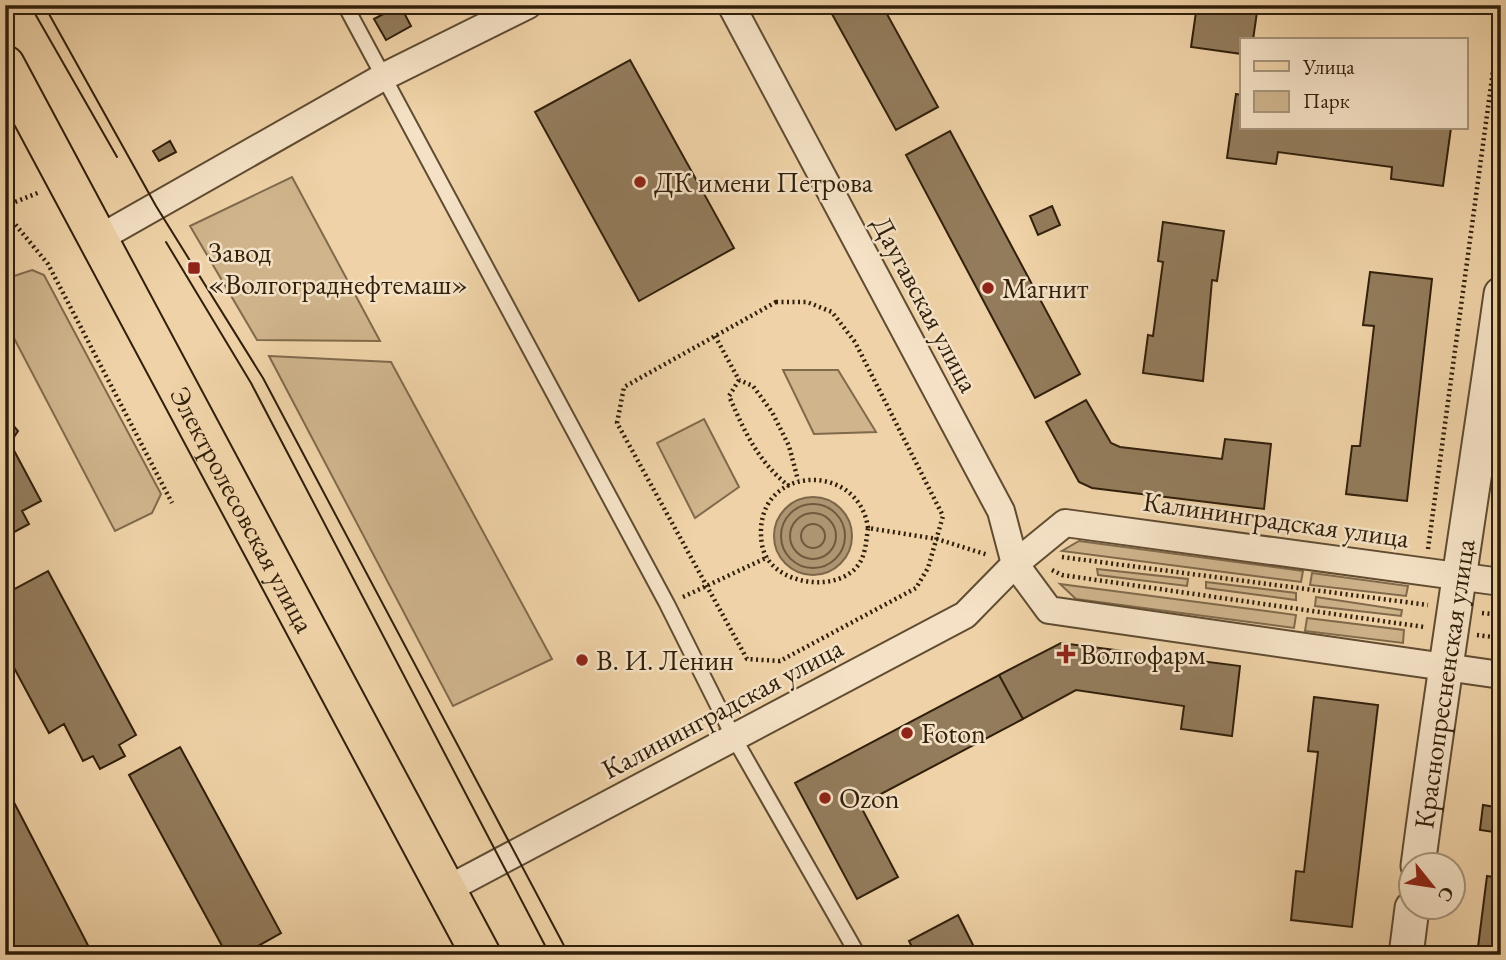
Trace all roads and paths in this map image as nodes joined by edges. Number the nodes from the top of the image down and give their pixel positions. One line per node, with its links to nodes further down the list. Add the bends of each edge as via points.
1 (345, 5): 6 (lane)
2 (528, 5): 6 (street)
3 (730, 5): 18 (street, Даугавская улица, via 1001,512)
4 (1501, 12): 20 (path, Краснопресненская улица)
5 (5, 65): 8 (main road, Электролесовская улица)
6 (385, 76): 8 (street); 24 (lane)
7 (5, 212): 14 (path, via 48,264)
8 (98, 239): 32 (main road, Электролесовская улица)
9 (1501, 294): 21 (street, Краснопресненская улица)
10 (715, 336): 11 (path); 16 (path, via 776,302 807,302 832,312 855,342 943,516); 23 (path, via 624,387 617,423)
11 (739, 380): 12 (path, via 753,386 772,412); 13 (path, via 729,396 744,430 771,472)
12 (799, 480): 13 (path); 15 (path, via 826,481 852,494 866,513)
13 (789, 485): 17 (path, via 764,511 763,550)
14 (172, 503)
15 (868, 528): 16 (path); 17 (path, via 858,566 839,580 797,579 777,569)
16 (937, 539): 18 (path); 23 (path, via 916,588 779,661 747,659)
17 (768, 556): 23 (path)
18 (1015, 564): 19 (path); 20 (street, Калининградская улица, via 1065,523); 28 (street, via 1049,610); 30 (street, Калининградская улица, via 965,615)
19 (1045, 564): 26 (path, via 1060,556); 26 (path, via 1062,575)
20 (1425, 572): 21 (street, Калининградская улица)
21 (1461, 576): 22 (street, Калининградская улица); 26 (street, Краснопресненская улица)
22 (1501, 582)
23 (707, 585): 24 (path)
24 (667, 604): 30 (lane)
25 (1501, 615): 26 (path)
26 (1453, 620): 27 (path); 28 (street, Краснопресненская улица)
27 (1501, 638)
28 (1444, 667): 29 (street); 31 (street, Краснопресненская улица)
29 (1501, 675)
30 (734, 738): 32 (street, Калининградская улица); 35 (lane)
31 (1420, 852)
32 (446, 890): 34 (main road, Электролесовская улица)
33 (1410, 922): 36 (street)
34 (481, 955)
35 (858, 955)
36 (1406, 955)

